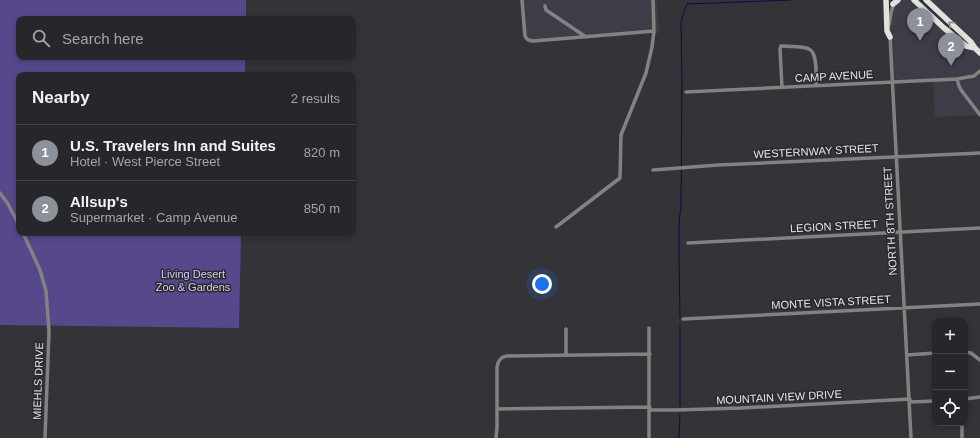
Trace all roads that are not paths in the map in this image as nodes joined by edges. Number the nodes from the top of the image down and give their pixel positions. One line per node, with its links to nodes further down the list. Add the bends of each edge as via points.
1 (522, 0): 9 (street, via 528,40)
2 (653, 0): 8 (street)
3 (886, 0): 10 (highway, via 887,31)
4 (914, 0): 11 (highway, via 966,46)
5 (926, 0): 11 (highway, one-way to 5)
6 (895, 1): 10 (street, NORTH 8TH STREET, via 890,20)
7 (545, 6): 9 (street, via 546,10)
8 (654, 31): 9 (street); 25 (street, via 646,73 621,135 620,178)
9 (586, 37)
10 (890, 37): 15 (street, NORTH 8TH STREET)
11 (975, 48): 12 (highway)
12 (980, 53)
13 (980, 71): 14 (street, CAMP AVENUE, via 974,76)
14 (957, 79): 15 (street, CAMP AVENUE); 19 (street, via 961,90)
15 (892, 82): 16 (street, CAMP AVENUE); 21 (street, NORTH 8TH STREET)
16 (816, 85): 17 (street, CAMP AVENUE); 17 (street, via 812,52 804,48 781,46)
17 (782, 87): 18 (street, CAMP AVENUE)
18 (686, 92)
19 (980, 115)
20 (980, 153): 21 (street, WESTERNWAY STREET)
21 (896, 156): 22 (street, WESTERNWAY STREET); 27 (street, NORTH 8TH STREET)
22 (653, 170)
23 (0, 193): 24 (street)
24 (16, 219)
25 (556, 227)
26 (980, 228): 27 (street, LEGION STREET)
27 (900, 232): 29 (street, LEGION STREET); 31 (street, NORTH 8TH STREET)
28 (24, 236): 48 (street, MIEHLS DRIVE, via 40,270 46,291 48,352)
29 (688, 243)
30 (980, 304): 31 (street, MONTE VISTA STREET)
31 (904, 308): 32 (street, MONTE VISTA STREET); 39 (street, NORTH 8TH STREET)
32 (683, 319)
33 (649, 328): 37 (street)
34 (566, 329): 38 (street)
35 (968, 352): 40 (street)
36 (932, 353): 39 (street)
37 (650, 354): 38 (street); 46 (street)
38 (566, 355): 45 (street, via 507,356 498,361)
39 (907, 355): 43 (street, NORTH 8TH STREET)
40 (980, 360)
41 (980, 397): 42 (street)
42 (968, 399)
43 (910, 401): 44 (street, MOUNTAIN VIEW DRIVE); 46 (street, MOUNTAIN VIEW DRIVE); 51 (street, NORTH 8TH STREET)
44 (932, 401)
45 (497, 409): 46 (street, MOUNTAIN VIEW DRIVE); 49 (street)
46 (650, 409): 50 (street)
47 (962, 426): 52 (street)
48 (45, 438)
49 (496, 438)
50 (649, 438)
51 (911, 438)
52 (962, 438)

